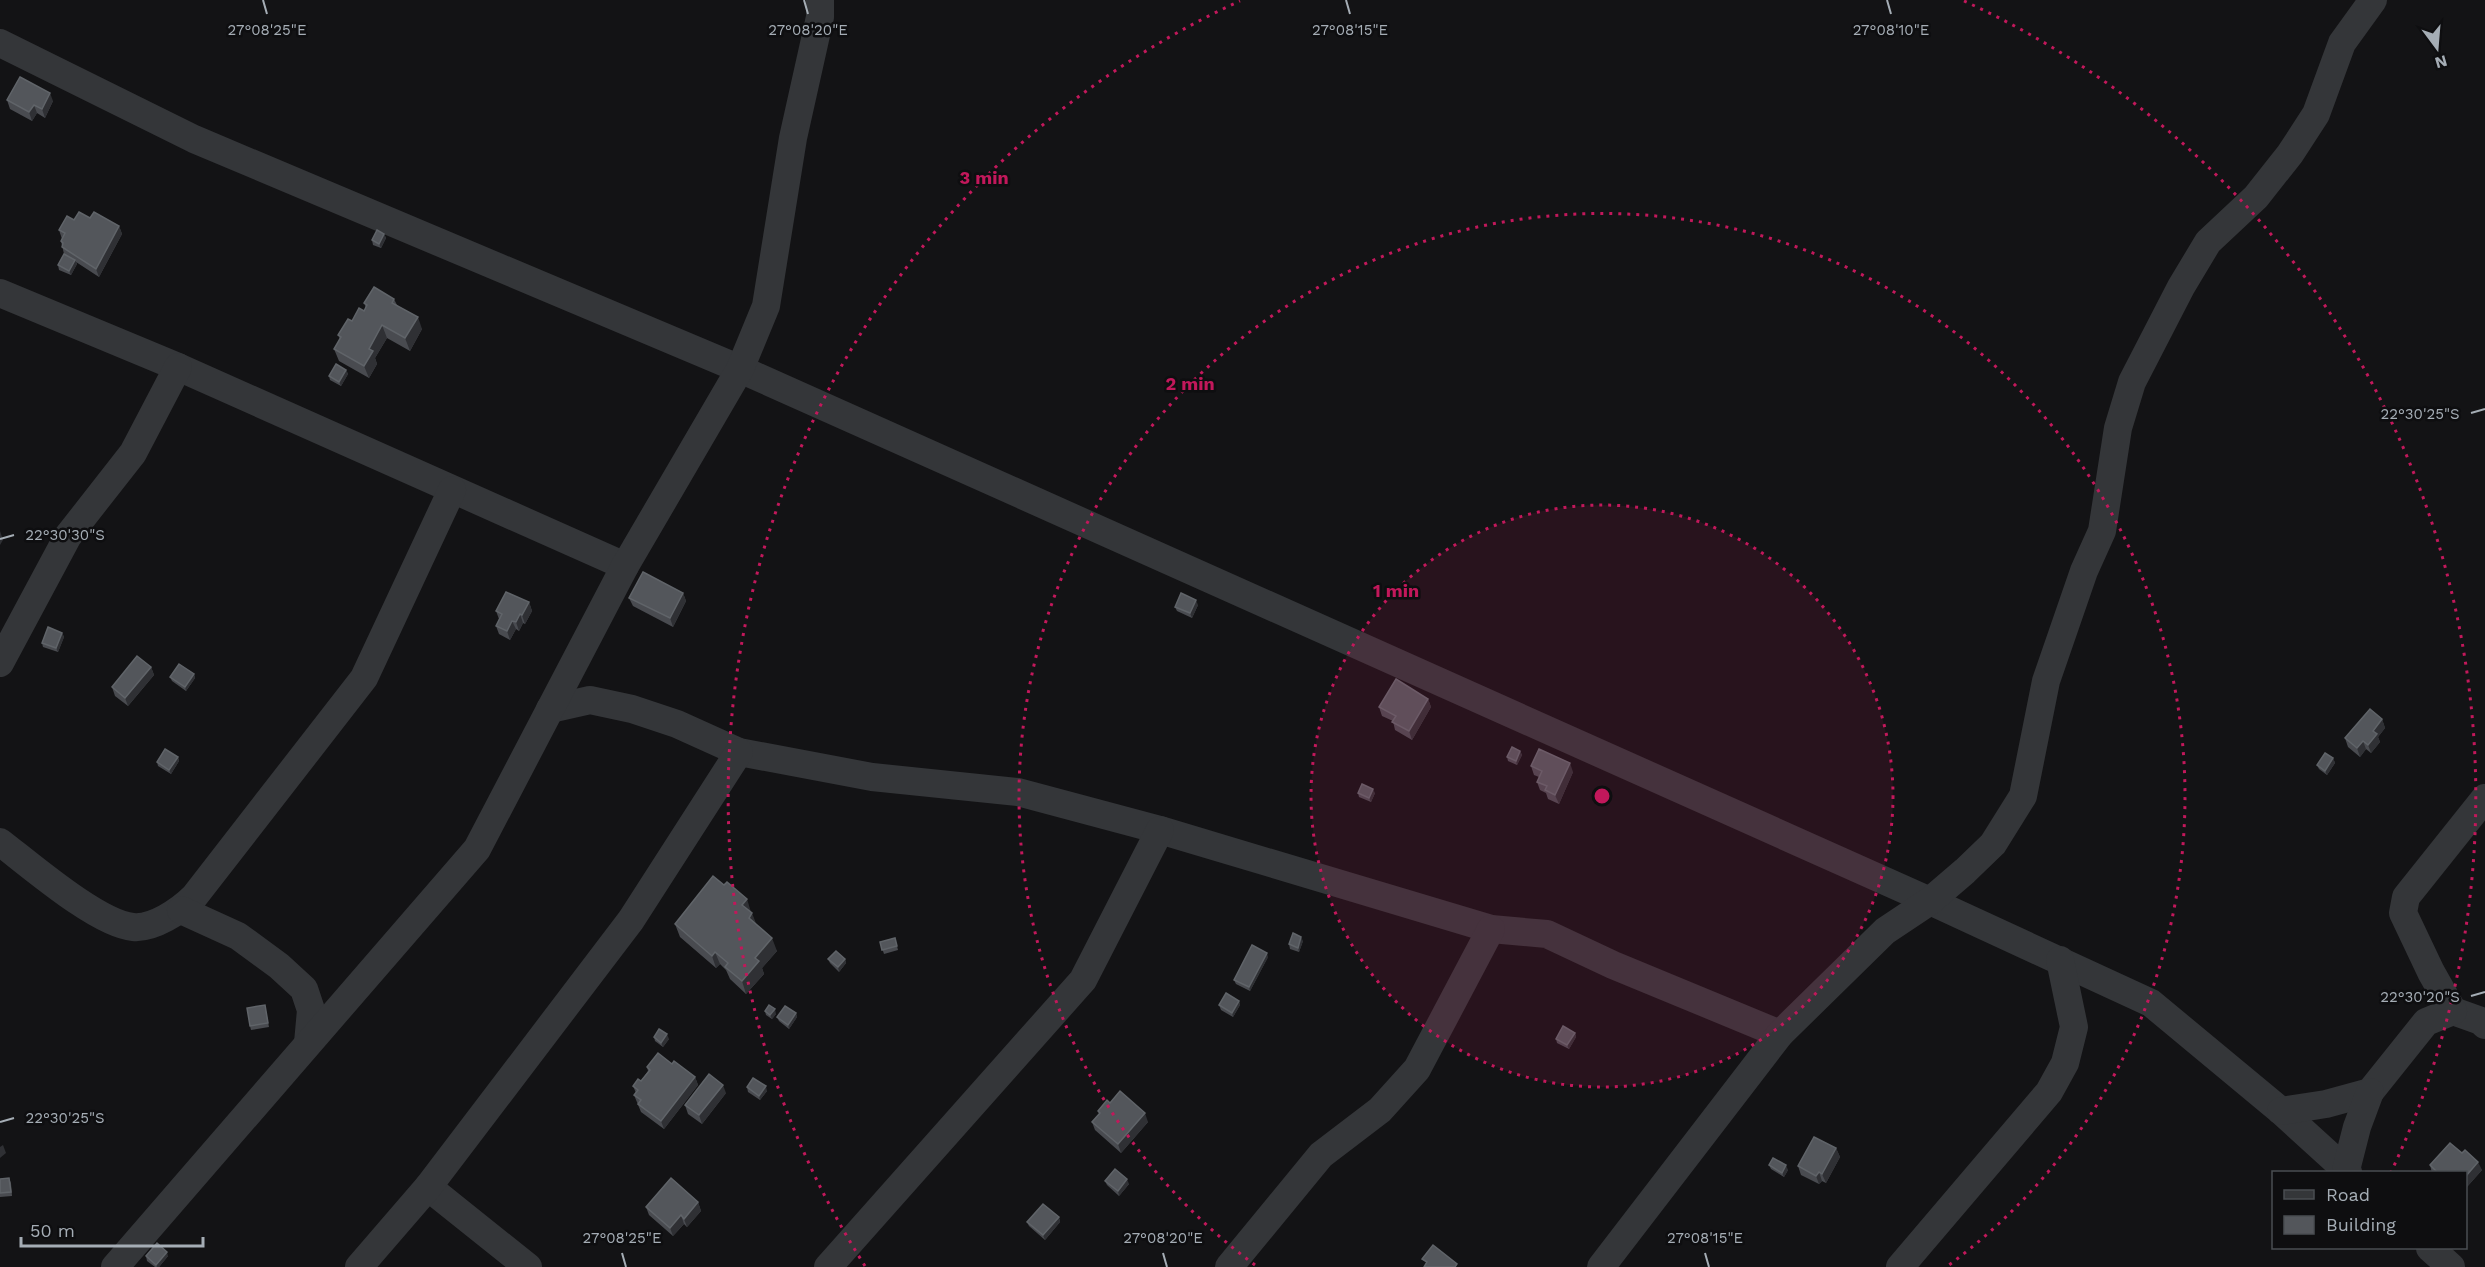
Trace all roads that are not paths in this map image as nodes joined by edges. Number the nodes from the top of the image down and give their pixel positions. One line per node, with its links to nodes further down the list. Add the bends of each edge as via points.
1 (820, 0): 6 (street, via 766,306)
2 (2373, 0): 15 (street, via 2342,43 2316,114 2256,197 2208,242 2132,382 2118,428 2102,531 2046,681 2022,796 1993,843)
3 (0, 43): 6 (street, via 194,139)
4 (0, 293): 5 (street)
5 (178, 368): 7 (street); 9 (street, via 133,453 68,536)
6 (740, 369): 8 (street); 15 (street)
7 (452, 490): 8 (street); 16 (street, via 364,678)
8 (625, 566): 10 (street)
9 (0, 663)
10 (550, 709): 11 (street, via 590,700 632,709); 19 (street, via 477,849)
11 (739, 752): 13 (street, via 872,777 1018,792); 29 (street, via 631,920)
12 (2485, 798): 21 (street, via 2406,897 2403,913)
13 (1160, 830): 17 (street); 34 (street, via 1083,980)
14 (0, 842): 16 (street, via 99,916 133,927 157,922)
15 (1930, 901): 18 (street); 23 (street, via 1885,931)
16 (181, 910): 20 (street, via 238,936 279,966 304,989)
17 (1491, 929): 23 (street, via 1547,933 1613,965); 35 (street, via 1417,1070 1380,1110 1320,1155)
18 (2060, 960): 26 (street, via 2151,1003); 37 (street, via 2074,1027 2065,1063 2049,1092)
19 (370, 972): 20 (street); 24 (street)
20 (306, 996): 24 (street, via 310,1010)
21 (2453, 1011): 22 (street); 25 (street, via 2426,1022)
22 (2485, 1024)
23 (1780, 1034): 36 (street)
24 (308, 1043): 31 (street)
25 (2370, 1092): 26 (street); 28 (street)
26 (2281, 1111): 27 (street)
27 (2346, 1171)
28 (2347, 1171)
29 (428, 1187): 32 (street); 33 (street)
30 (2431, 1249): 38 (street)
31 (115, 1267)
32 (359, 1267)
33 (528, 1267)
34 (828, 1267)
35 (1229, 1267)
36 (1601, 1267)
37 (1900, 1267)
38 (2451, 1267)

